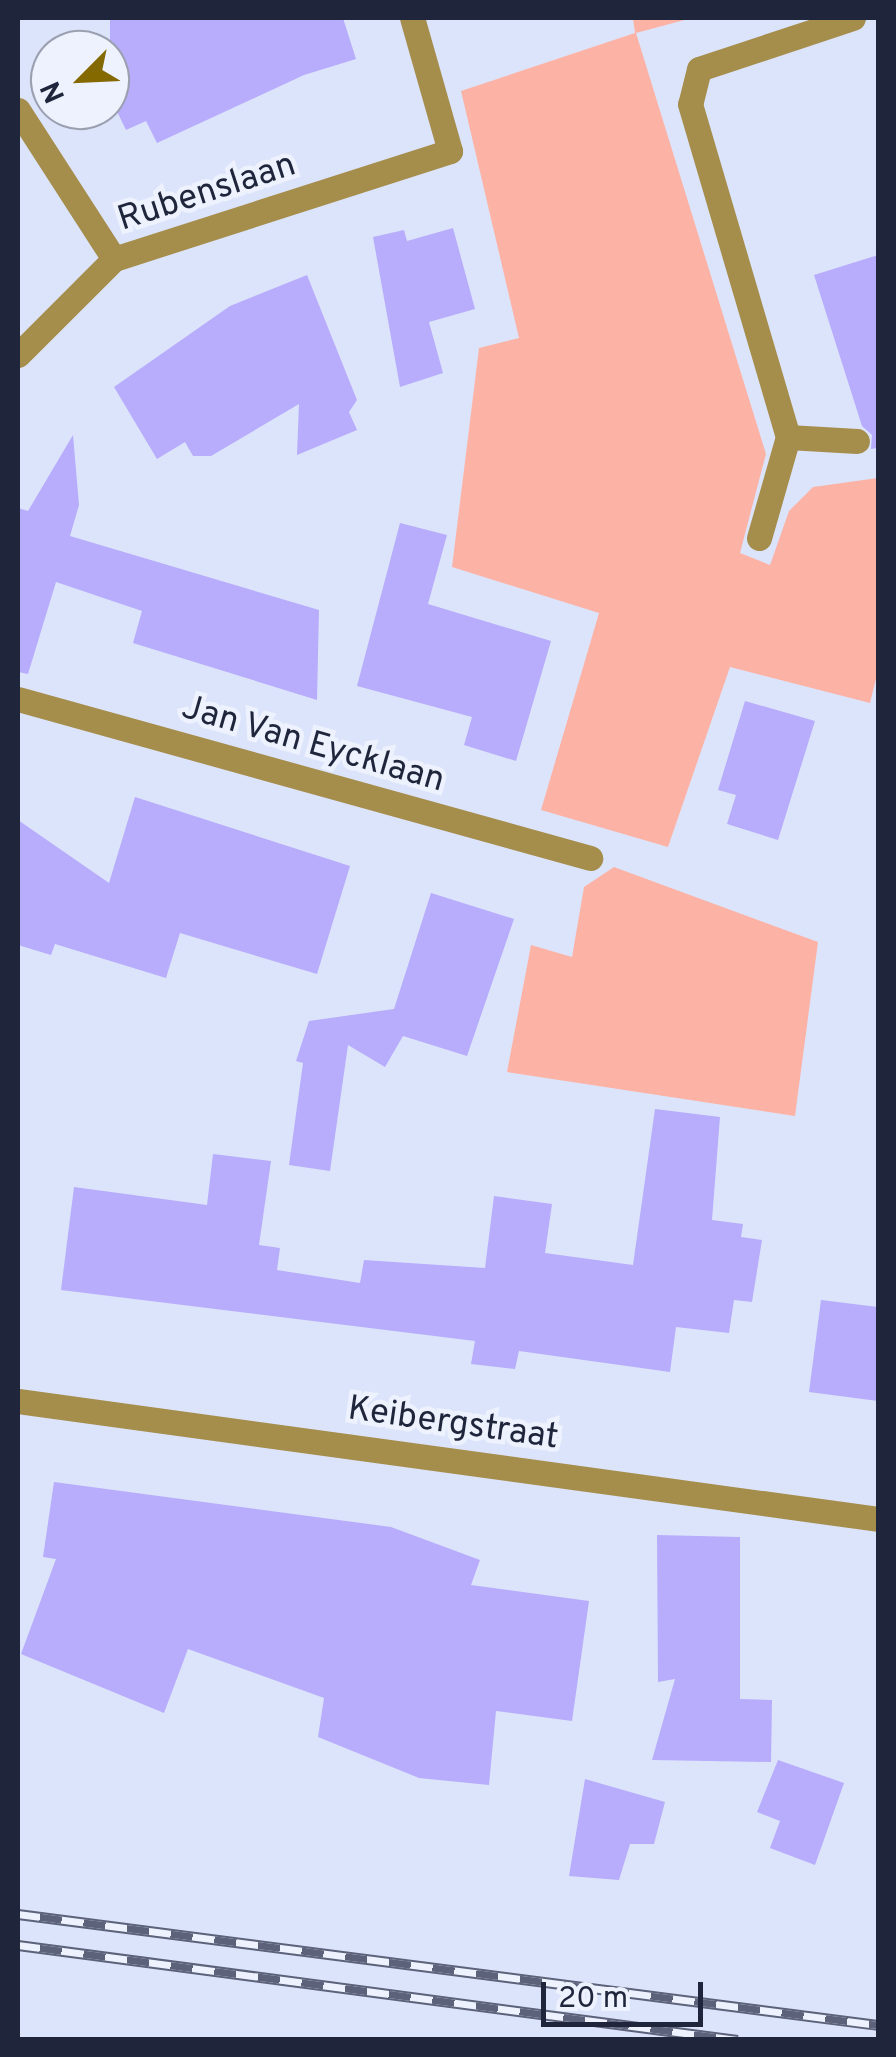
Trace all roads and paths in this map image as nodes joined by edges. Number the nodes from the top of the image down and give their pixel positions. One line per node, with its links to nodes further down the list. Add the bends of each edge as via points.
1 (412, 18): 4 (street, Rubenslaan, via 450,151)
2 (853, 18): 6 (street, via 699,68 690,104)
3 (18, 110): 4 (street)
4 (114, 259): 5 (street, Rubenslaan)
5 (18, 355)
6 (788, 437): 7 (street); 8 (street)
7 (857, 440)
8 (759, 538)
9 (18, 699): 10 (street, Jan Van Eycklaan)
10 (590, 858)
11 (18, 1401): 12 (street, Keibergstraat)
12 (878, 1519)

